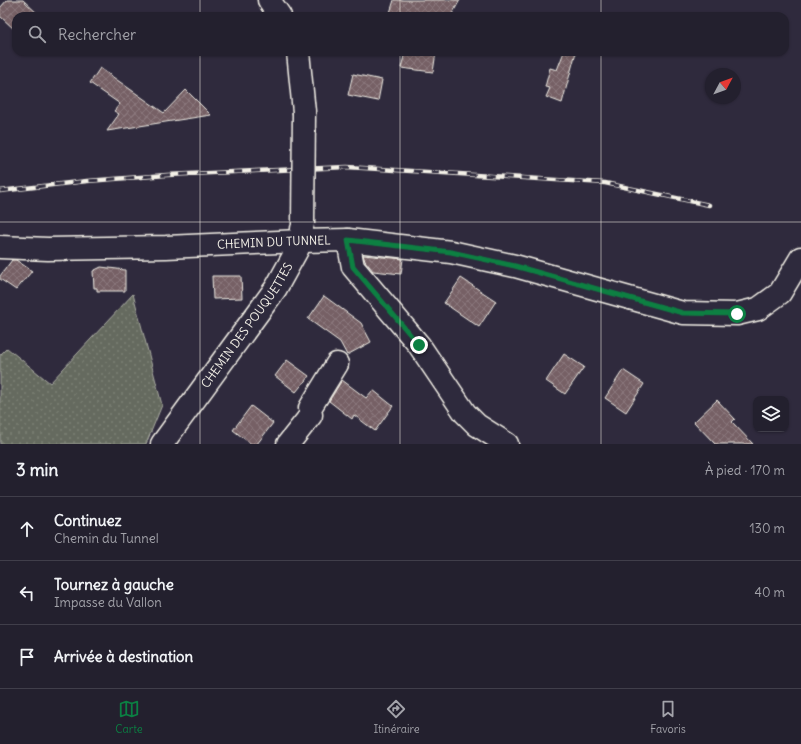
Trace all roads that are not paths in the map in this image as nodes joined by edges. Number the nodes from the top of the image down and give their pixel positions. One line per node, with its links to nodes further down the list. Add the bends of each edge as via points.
1 (269, 0): 2 (street)
2 (277, 12)
3 (298, 56): 4 (street, CHEMIN DES POUQUETTES, bridge, via 304,112)
4 (302, 232): 5 (street, CHEMIN DU TUNNEL); 6 (street, CHEMIN DU TUNNEL, via 166,247); 9 (street, CHEMIN DES POUQUETTES, via 291,264 276,288)
5 (348, 240): 7 (street, CHEMIN DU TUNNEL, via 451,252 515,266 683,313 737,314 758,309 780,293); 11 (street, via 353,267 419,345 466,413 477,425)
6 (0, 247)
7 (801, 258)
8 (338, 364): 10 (street, via 310,408 311,415)
9 (162, 444)
10 (288, 444)
11 (506, 444)

